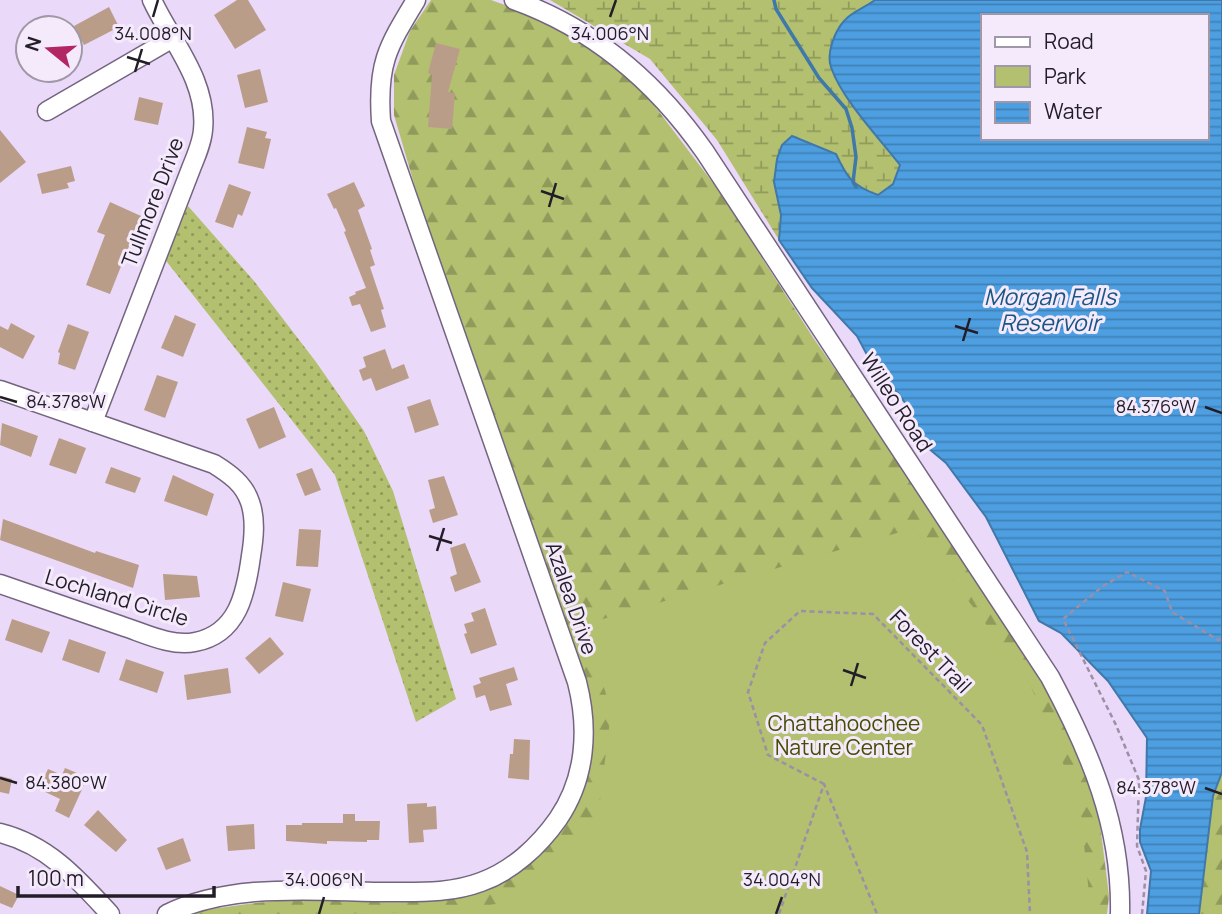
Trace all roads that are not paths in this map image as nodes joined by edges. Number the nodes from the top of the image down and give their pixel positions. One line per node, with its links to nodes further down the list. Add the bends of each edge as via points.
1 (152, 0): 4 (street, Tullmore Drive)
2 (416, 0): 11 (street, Azalea Drive, via 384,61 379,90 381,121 577,682 584,723 581,764 571,796 542,840 513,865 480,882 435,892 232,894)
3 (514, 0): 12 (street, Willeo Road, via 558,18 614,52 674,111 705,152 1050,677 1080,734 1105,803)
4 (173, 38): 5 (street); 7 (street, Tullmore Drive, via 198,89 203,131)
5 (47, 111)
6 (0, 390): 7 (street, Lochland Circle)
7 (93, 422): 8 (street, Lochland Circle, via 203,459 243,488 254,516 254,538 248,583 238,611 222,631 183,643)
8 (0, 584)
9 (0, 834): 10 (street, via 56,859)
10 (110, 914)
11 (167, 914)
12 (1120, 914)

